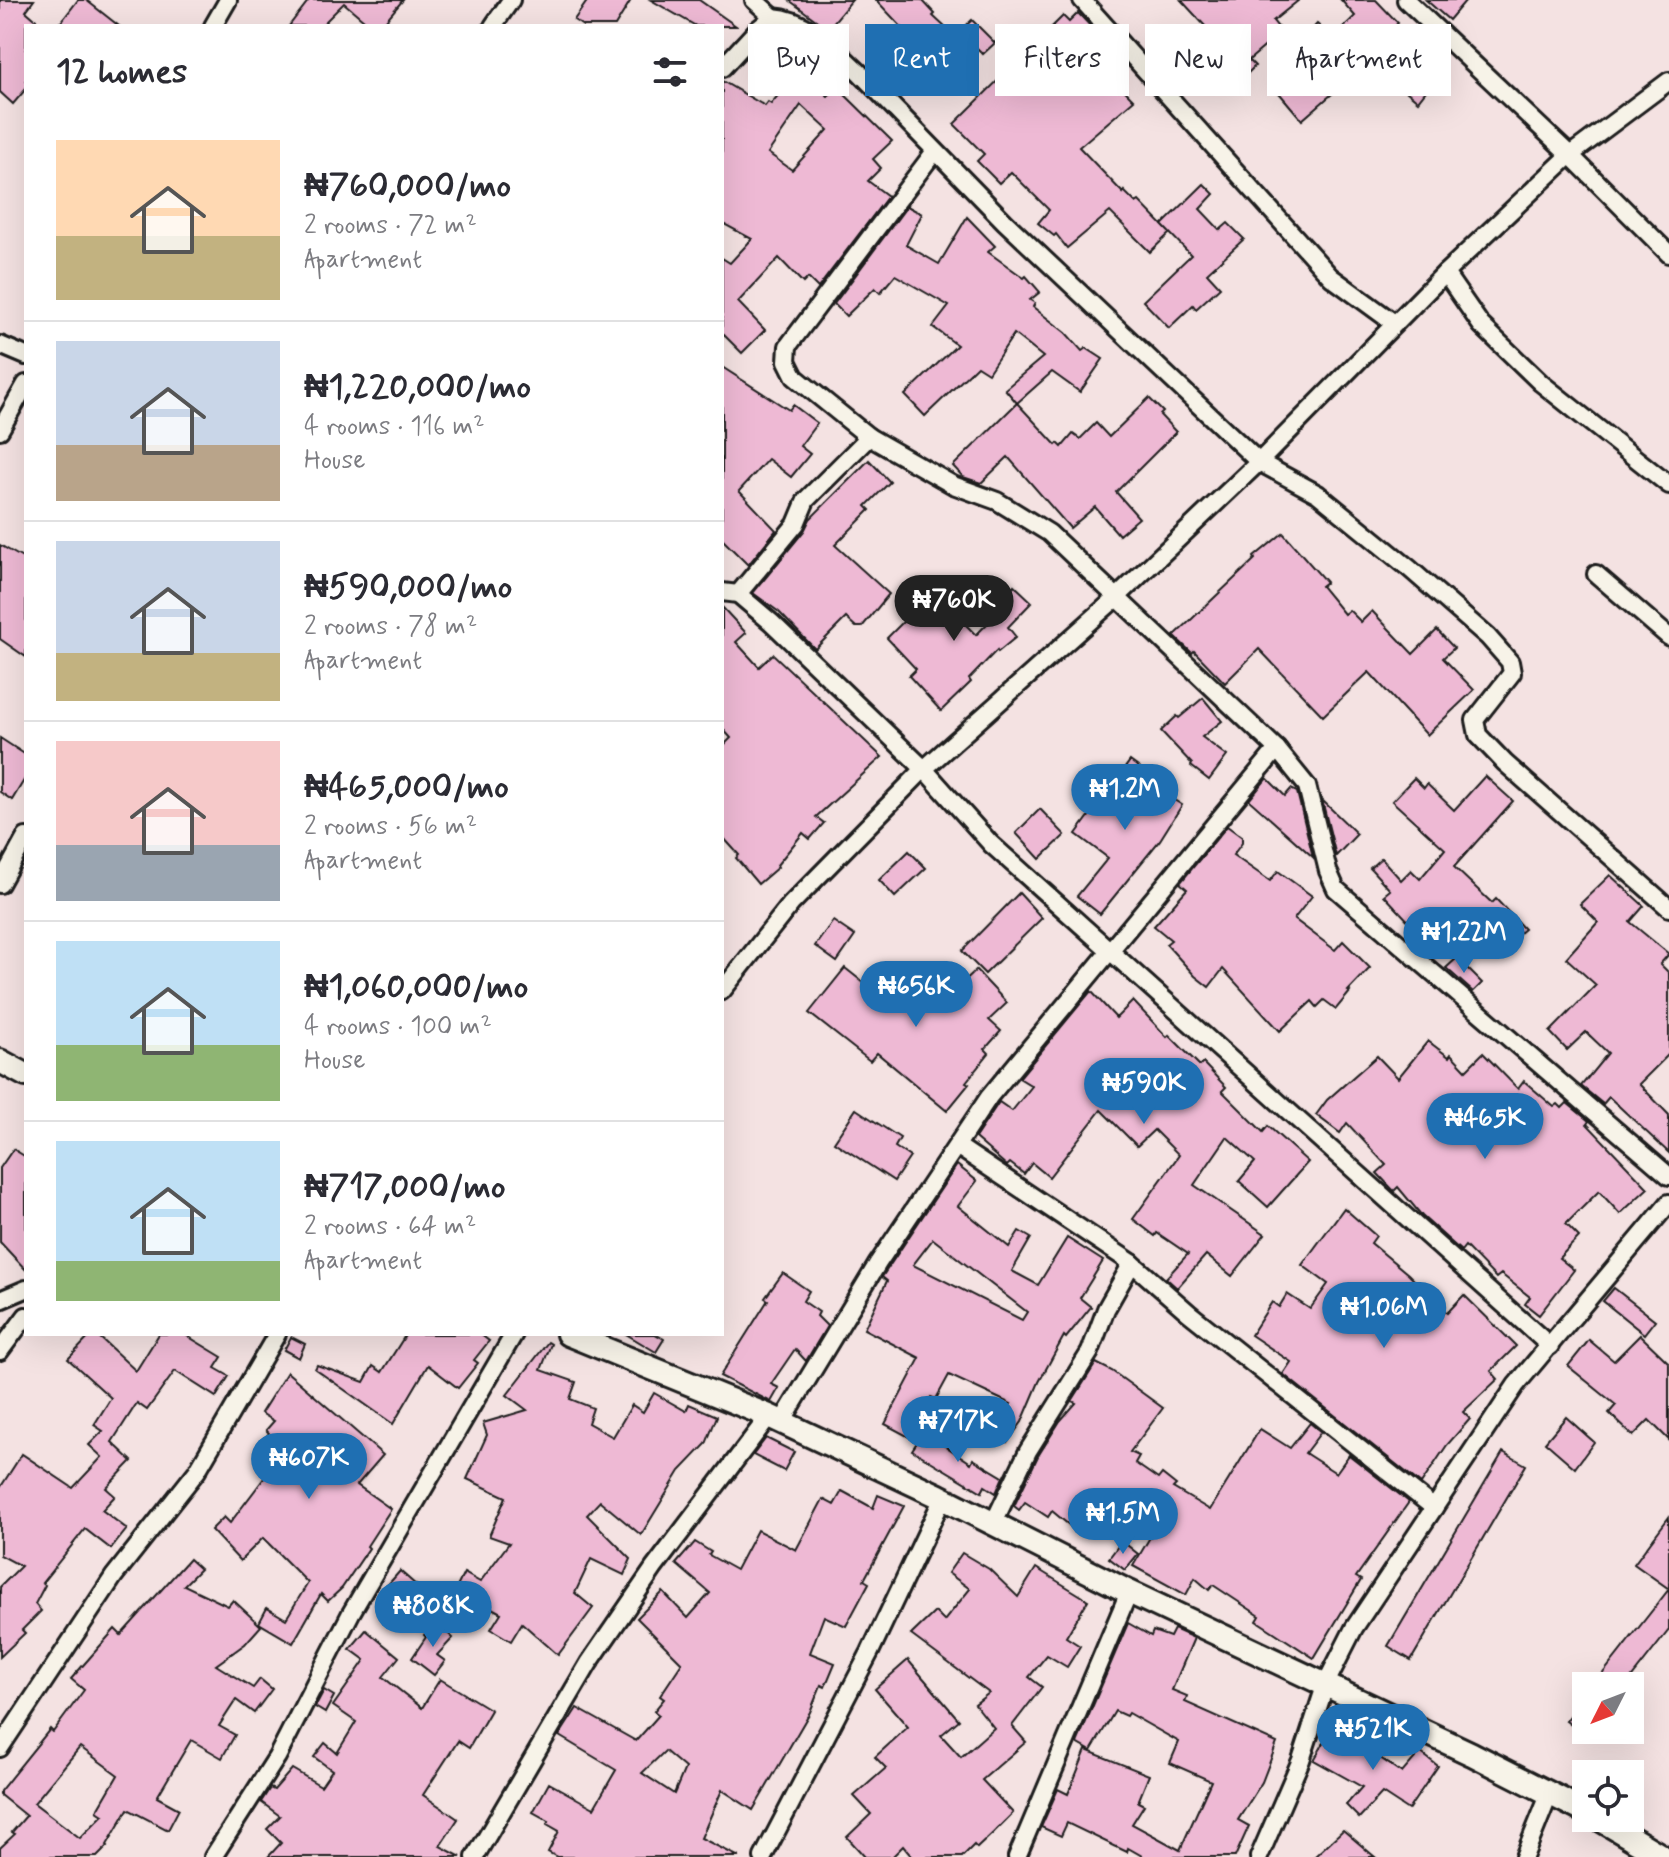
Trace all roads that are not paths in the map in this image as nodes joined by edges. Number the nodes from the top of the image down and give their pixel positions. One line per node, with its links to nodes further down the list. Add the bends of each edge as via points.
1 (228, 0): 7 (street)
2 (511, 0): 8 (street)
3 (754, 0): 6 (street)
4 (1082, 0): 15 (street, via 1331,277)
5 (1406, 0): 12 (street)
6 (773, 17): 9 (street); 11 (street, via 792,20 816,34)
7 (214, 24)
8 (494, 24)
9 (724, 66)
10 (1669, 81): 12 (street)
11 (935, 151): 20 (street, via 787,348 795,377); 21 (street)
12 (1570, 155): 13 (street); 14 (street)
13 (1669, 254)
14 (1445, 273): 15 (street); 22 (street, via 1481,325 1541,383)
15 (1394, 323): 21 (street)
16 (0, 345): 17 (street)
17 (24, 355)
18 (24, 388): 19 (street)
19 (0, 430)
20 (869, 437): 24 (street, via 806,500 796,524); 25 (street, via 1049,533)
21 (1259, 462): 25 (street); 31 (street, via 1318,494 1488,637 1510,662 1512,673 1475,720 1478,735)
22 (1669, 485)
23 (1596, 574): 26 (street)
24 (730, 593): 28 (street, via 771,622)
25 (1116, 598): 27 (street); 28 (street)
26 (1669, 637)
27 (1277, 749): 32 (street); 37 (street, via 1307,786 1336,889)
28 (924, 769): 32 (street, via 991,844); 33 (street, via 791,904)
29 (24, 841): 30 (street)
30 (0, 884)
31 (1669, 908)
32 (1109, 953): 36 (street, via 989,1097); 46 (street)
33 (724, 988)
34 (0, 1061): 35 (street)
35 (24, 1074)
36 (957, 1146): 39 (street); 48 (street)
37 (1669, 1176)
38 (1669, 1205): 46 (street)
39 (1132, 1263): 50 (street); 51 (street, via 1090,1352 1028,1451)
40 (24, 1290): 41 (street)
41 (0, 1300)
42 (24, 1319): 47 (street)
43 (276, 1336): 54 (street, via 197,1471 114,1576)
44 (513, 1336): 58 (street, via 351,1613 277,1757)
45 (573, 1336): 48 (street)
46 (1550, 1346): 50 (street, via 1516,1385)
47 (0, 1351)
48 (775, 1419): 49 (street); 59 (street, via 654,1568 589,1663)
49 (943, 1498): 51 (street); 60 (street)
50 (1434, 1508): 53 (street, via 1354,1628)
51 (993, 1524): 52 (street)
52 (1129, 1592): 53 (street); 61 (street)
53 (1326, 1683): 55 (street); 62 (street, via 1301,1760)
54 (0, 1748)
55 (1549, 1795): 56 (street); 63 (street)
56 (1572, 1806)
57 (1621, 1832): 64 (street)
58 (213, 1857)
59 (475, 1857)
60 (763, 1857)
61 (1017, 1857)
62 (1259, 1857)
63 (1524, 1857)
64 (1663, 1857)

